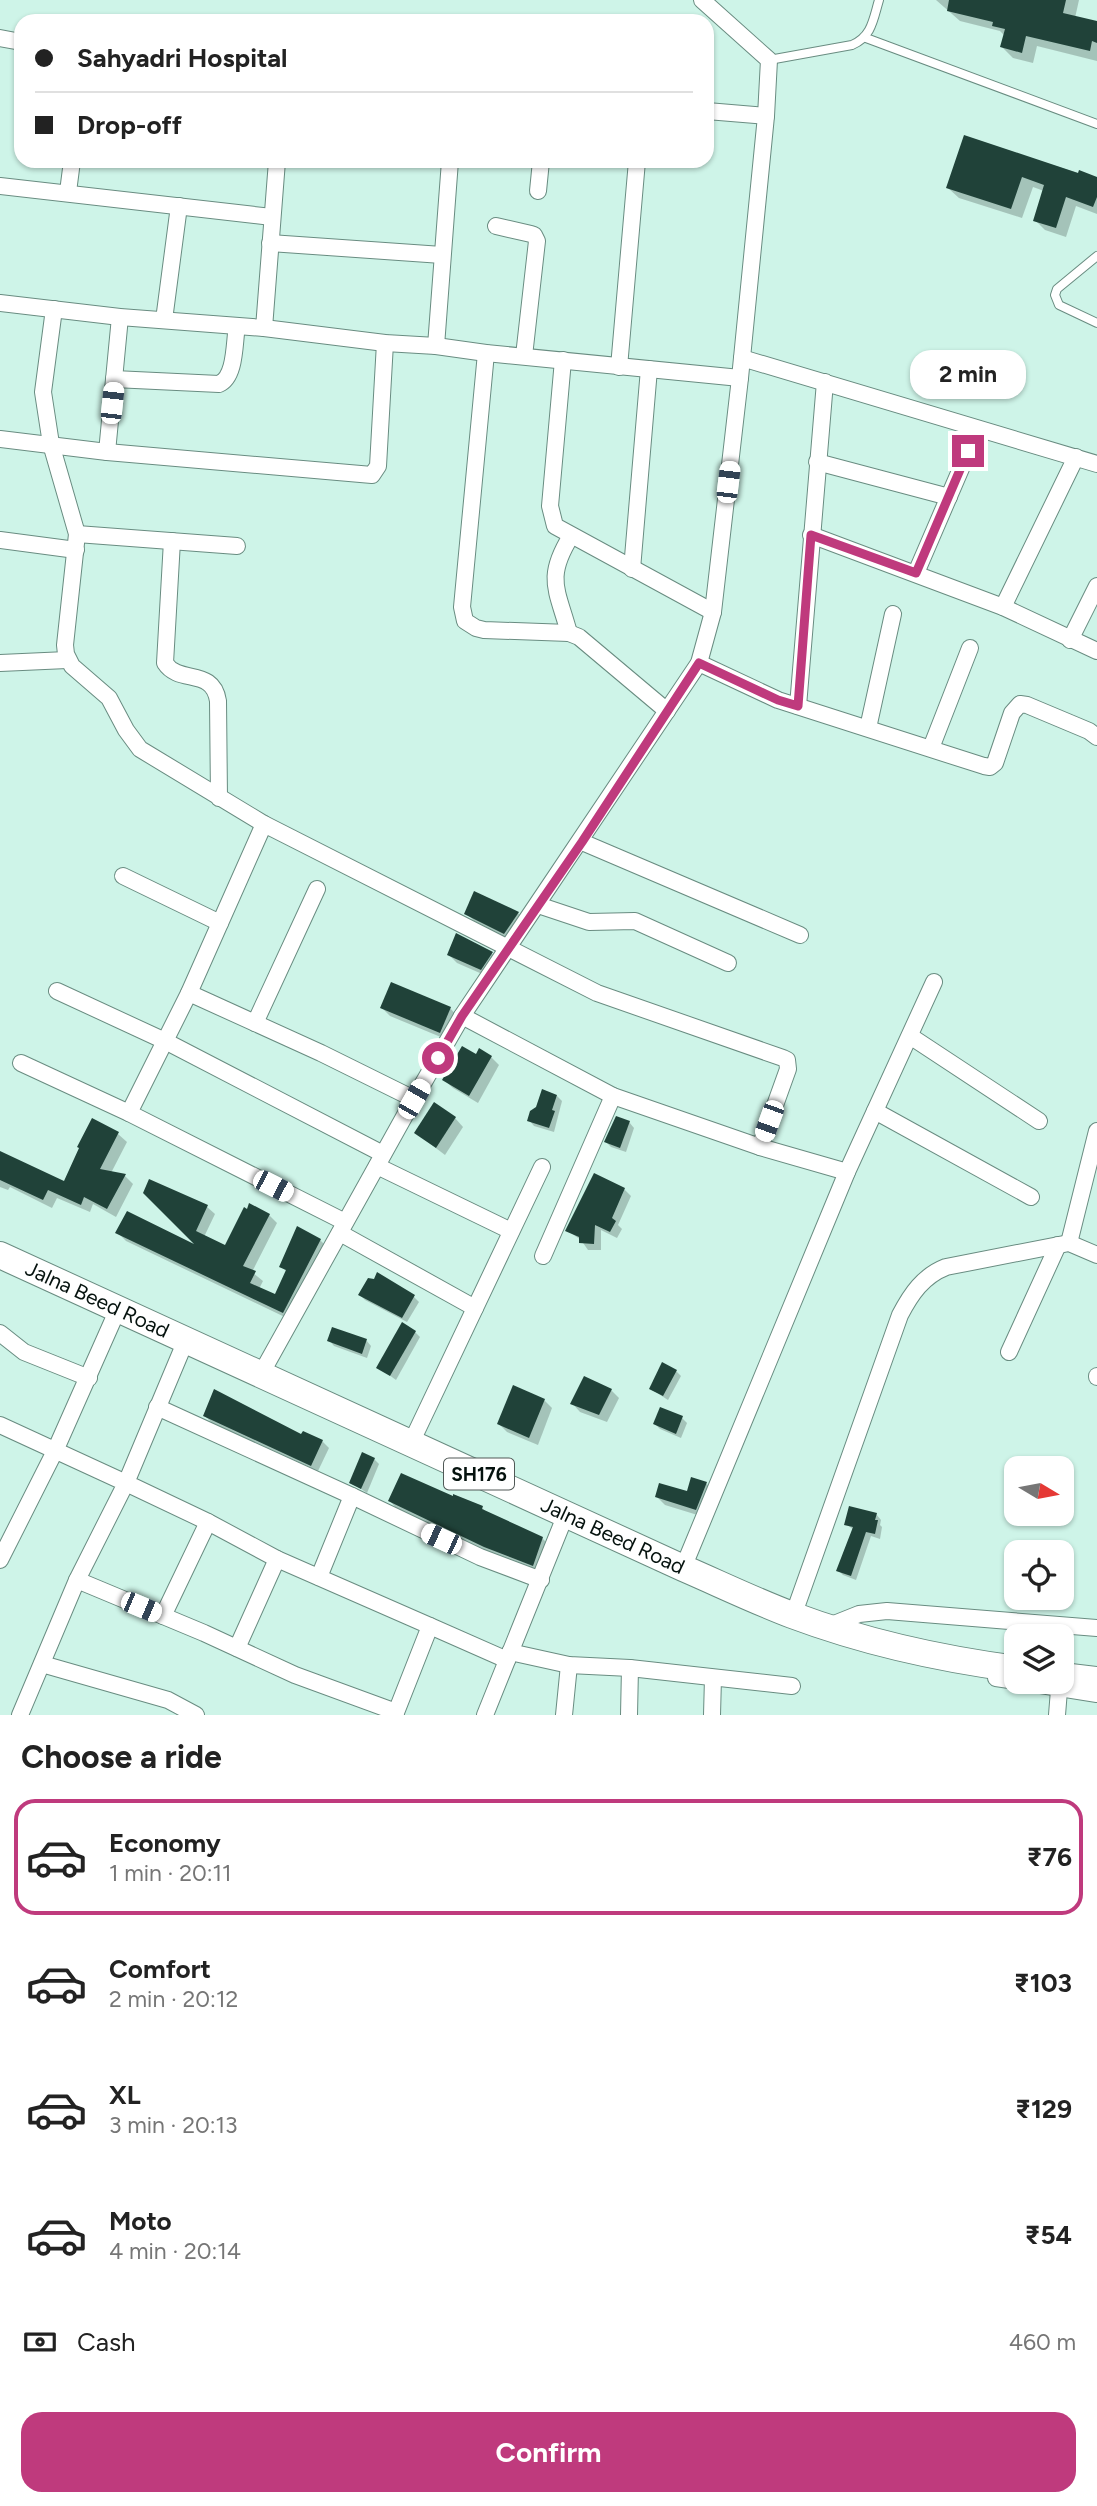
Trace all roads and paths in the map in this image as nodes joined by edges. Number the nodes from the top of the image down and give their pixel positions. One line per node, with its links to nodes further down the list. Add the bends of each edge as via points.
1 (702, 0): 4 (street)
2 (879, 0): 3 (lane)
3 (866, 38): 4 (lane, via 852,45); 7 (lane)
4 (769, 60): 6 (street)
5 (714, 112): 6 (street)
6 (766, 117): 33 (street)
7 (1097, 124)
8 (71, 168): 15 (street)
9 (276, 168): 17 (street)
10 (449, 168): 20 (street)
11 (540, 168): 14 (street)
12 (636, 168): 35 (street)
13 (0, 186): 15 (street)
14 (538, 191)
15 (68, 192): 16 (street)
16 (179, 206): 17 (street); 25 (street)
17 (272, 217): 19 (street)
18 (496, 226): 32 (street, via 534,235 537,241)
19 (270, 243): 20 (street); 28 (street)
20 (442, 255): 30 (street)
21 (1097, 256): 26 (lane, via 1055,295 1059,305)
22 (0, 303): 23 (street)
23 (54, 309): 24 (street); 42 (street, via 43,382)
24 (120, 317): 25 (street); 38 (street)
25 (164, 320): 27 (street)
26 (1097, 323)
27 (237, 326): 28 (street); 38 (street, via 224,382)
28 (264, 328): 29 (street)
29 (385, 343): 30 (street); 43 (street, via 378,466 372,475)
30 (436, 346): 31 (street)
31 (486, 353): 32 (street); 60 (street, via 463,616 469,625 484,630)
32 (524, 356): 34 (street)
33 (742, 358): 37 (street); 39 (street)
34 (563, 360): 35 (street); 49 (street, via 550,506 555,526)
35 (620, 367): 36 (street)
36 (649, 369): 37 (street); 54 (street)
37 (740, 378): 58 (street)
38 (114, 379): 43 (street)
39 (825, 382): 40 (street); 45 (street)
40 (978, 429): 44 (street); 47 (street)
41 (0, 439): 42 (street)
42 (51, 444): 43 (street); 52 (street)
43 (107, 452)
44 (1076, 457): 46 (street); 57 (street)
45 (817, 462): 47 (street); 48 (street)
46 (1097, 464)
47 (949, 497): 55 (street)
48 (811, 535): 55 (street); 67 (street)
49 (571, 536): 54 (street); 60 (street, via 554,572)
50 (0, 540): 52 (street)
51 (172, 541): 52 (street); 53 (street); 72 (street, via 164,663 175,672 208,681 215,689)
52 (77, 542): 64 (street)
53 (237, 546)
54 (632, 569): 58 (street)
55 (916, 573): 57 (street)
56 (1097, 586): 61 (street)
57 (1003, 607): 61 (street)
58 (713, 612): 66 (street)
59 (893, 614): 69 (street)
60 (569, 633): 68 (street, via 589,642)
61 (1070, 640): 63 (street)
62 (970, 648): 71 (street)
63 (1097, 652)
64 (67, 660): 65 (street); 72 (street, via 109,698 140,749)
65 (0, 663)
66 (699, 663): 67 (street); 68 (street)
67 (798, 706): 69 (street)
68 (667, 711): 74 (street)
69 (868, 729): 71 (street)
70 (1097, 737): 71 (street, via 1020,704 990,767)
71 (931, 748)
72 (219, 797): 73 (street)
73 (264, 824): 78 (street); 80 (street)
74 (582, 842): 77 (street); 79 (street)
75 (123, 876): 78 (street)
76 (317, 889): 86 (street)
77 (537, 905): 80 (street); 81 (street, via 589,922 635,921)
78 (220, 923): 84 (street)
79 (800, 935)
80 (507, 949): 85 (street); 96 (street, via 616,1001 783,1058 788,1069)
81 (728, 963)
82 (934, 982): 87 (street)
83 (57, 991): 88 (street)
84 (190, 993): 86 (street); 88 (street)
85 (462, 1016): 90 (street); 91 (street)
86 (255, 1023): 91 (street)
87 (910, 1036): 92 (street); 94 (street)
88 (165, 1041): 93 (street); 97 (street)
89 (21, 1063): 93 (street)
90 (613, 1096): 96 (street); 106 (street)
91 (414, 1099): 97 (street)
92 (875, 1111): 99 (street); 100 (street)
93 (129, 1113): 101 (street)
94 (1040, 1121)
95 (1096, 1141): 103 (street)
96 (760, 1147): 99 (street)
97 (380, 1160): 101 (street); 102 (street)
98 (542, 1167): 102 (street)
99 (847, 1172): 124 (street)
100 (1031, 1197)
101 (342, 1227): 107 (street); 112 (street)
102 (511, 1231): 107 (street)
103 (1064, 1244): 105 (street); 111 (street); 129 (street, via 946,1267 916,1289 900,1315)
104 (0, 1255): 108 (main road, Jalna Beed Road / SH176)
105 (1097, 1255)
106 (543, 1256)
107 (475, 1308): 116 (street)
108 (118, 1309): 110 (main road, Jalna Beed Road / SH176); 113 (street)
109 (0, 1333): 113 (street, via 24,1352)
110 (186, 1340): 112 (main road, Jalna Beed Road / SH176); 114 (street)
111 (1009, 1352)
112 (261, 1374): 116 (main road, Jalna Beed Road / SH176)
113 (89, 1378): 117 (street)
114 (157, 1407): 118 (street); 119 (street)
115 (0, 1425): 117 (street)
116 (411, 1443): 120 (main road, Jalna Beed Road / SH176)
117 (55, 1451): 118 (street); 123 (street)
118 (126, 1483): 121 (street); 126 (street)
119 (352, 1496): 125 (street); 127 (street, via 480,1558)
120 (566, 1514): 124 (main road, Jalna Beed Road / SH176); 127 (street)
121 (208, 1522): 122 (street); 128 (street)
122 (277, 1559): 125 (street); 133 (street)
123 (0, 1560)
124 (684, 1568): 129 (main road, Jalna Beed Road / SH176)
125 (318, 1577): 130 (street)
126 (77, 1580): 128 (street); 136 (street)
127 (541, 1580): 134 (street)
128 (163, 1616): 133 (street)
129 (793, 1616): 131 (main road, Jalna Beed Road / SH176)
130 (430, 1626): 134 (street); 148 (street)
131 (829, 1626): 132 (street, via 859,1614 887,1611); 135 (main road, Jalna Beed Road / SH176)
132 (1097, 1628)
133 (237, 1648): 148 (street)
134 (509, 1656): 137 (street); 151 (street)
135 (970, 1662): 138 (main road, SH176); 141 (street, via 993,1678)
136 (42, 1664): 149 (street); 150 (street, via 167,1700)
137 (569, 1665): 139 (street); 152 (street)
138 (1004, 1667)
139 (629, 1668): 140 (street); 153 (street)
140 (713, 1678): 144 (street); 154 (street)
141 (1004, 1679)
142 (1097, 1681): 143 (main road)
143 (1074, 1682)
144 (792, 1686)
145 (1074, 1687): 147 (street)
146 (1060, 1694): 155 (street)
147 (1097, 1695)
148 (395, 1714)
149 (20, 1715)
150 (196, 1715)
151 (485, 1715)
152 (564, 1715)
153 (629, 1715)
154 (712, 1715)
155 (1057, 1715)

